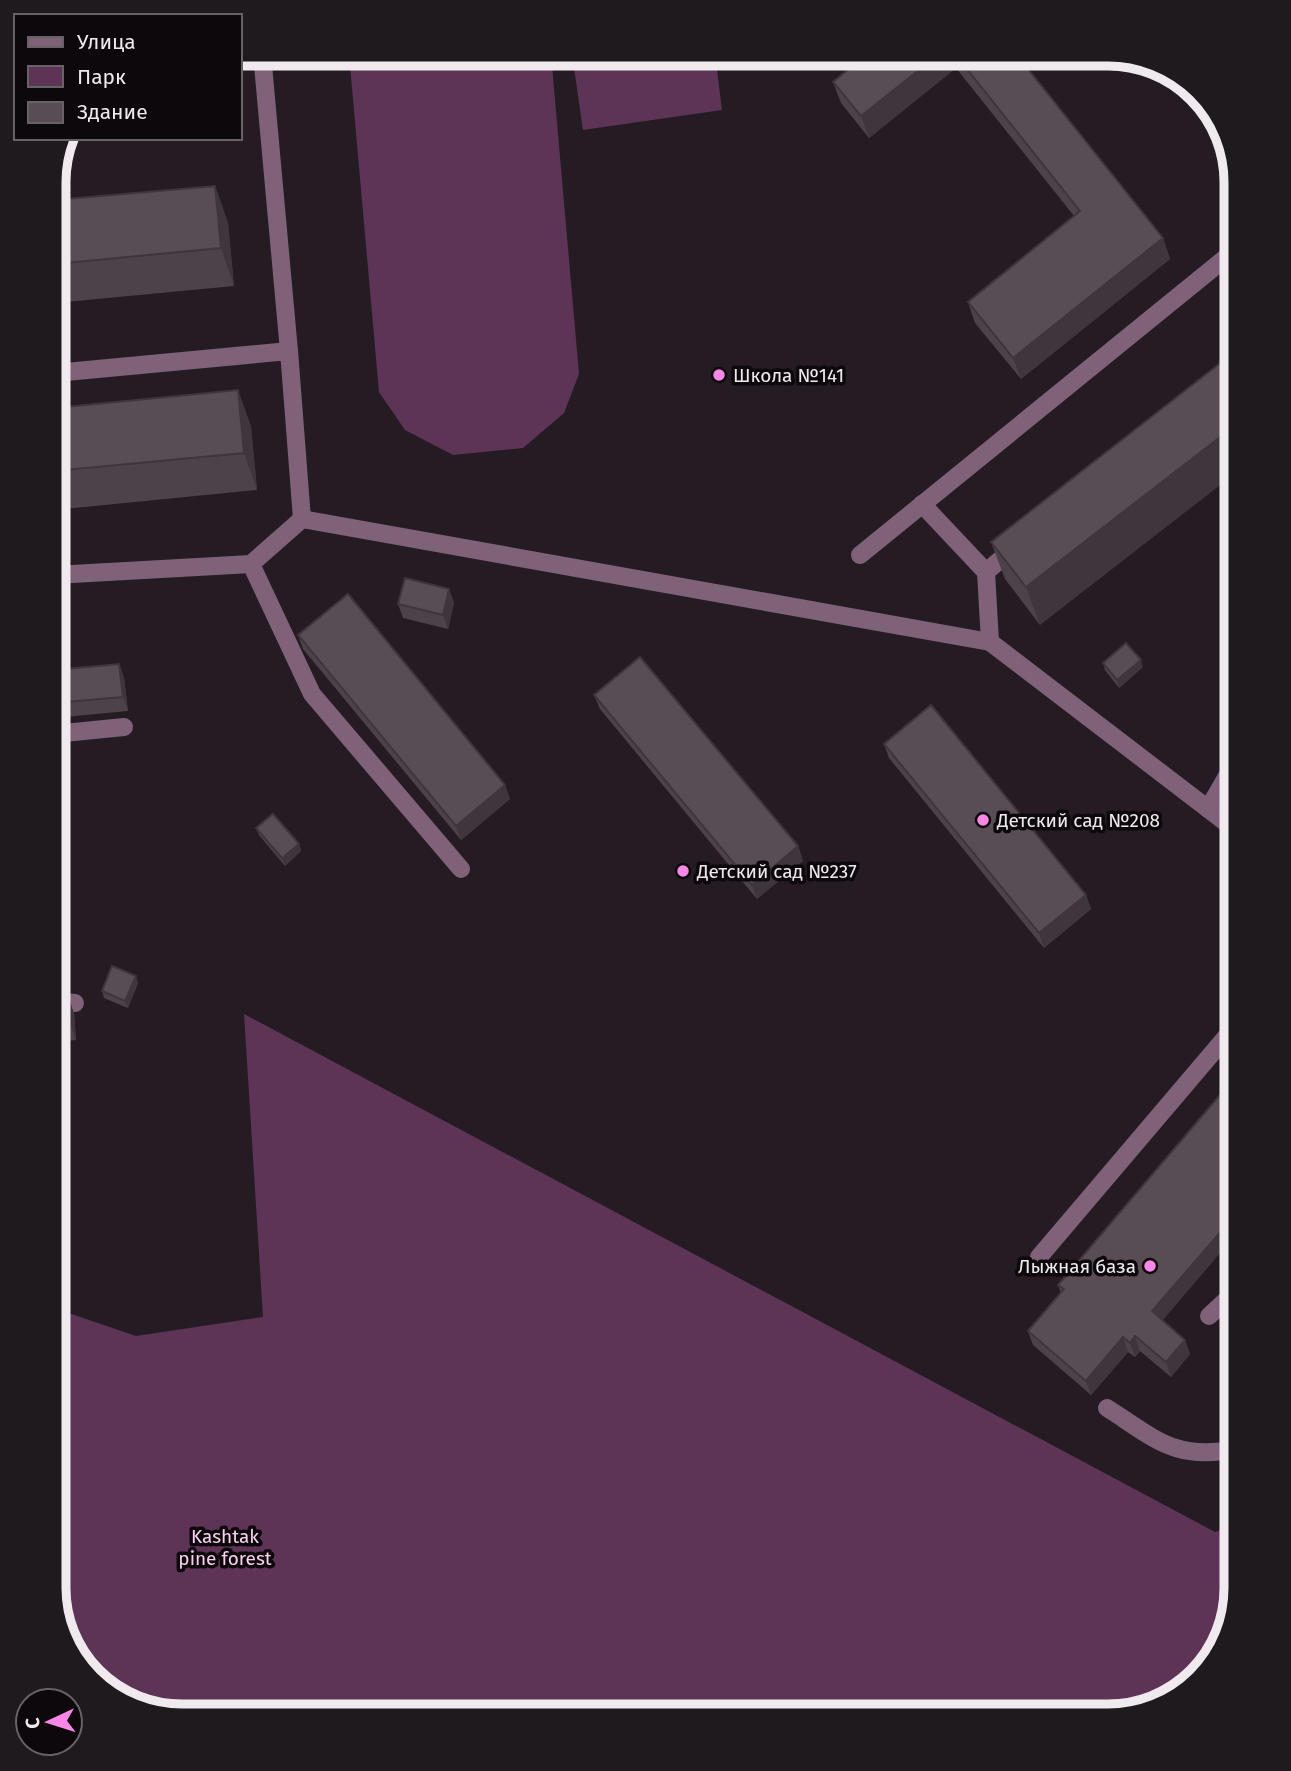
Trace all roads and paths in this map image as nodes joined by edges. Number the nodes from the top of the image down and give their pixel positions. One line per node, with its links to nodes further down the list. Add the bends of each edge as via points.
1 (263, 66): 3 (lane)
2 (1224, 259): 5 (lane)
3 (289, 351): 4 (lane); 6 (lane)
4 (67, 372)
5 (922, 505): 8 (lane); 10 (lane)
6 (302, 519): 9 (lane); 12 (lane)
7 (1028, 537): 10 (lane)
8 (860, 555)
9 (251, 564): 11 (lane); 18 (lane, via 312,694)
10 (986, 572): 12 (lane)
11 (67, 574)
12 (990, 642): 16 (lane)
13 (124, 727): 14 (lane)
14 (67, 733)
15 (1224, 781): 16 (lane)
16 (1208, 809): 17 (lane)
17 (1224, 821)
18 (461, 869)
19 (66, 1002): 20 (lane)
20 (75, 1003)
21 (1224, 1039): 22 (lane)
22 (1039, 1257)
23 (1224, 1302): 24 (lane)
24 (1209, 1316)
25 (1107, 1408): 26 (lane, via 1174,1451)
26 (1224, 1452)

